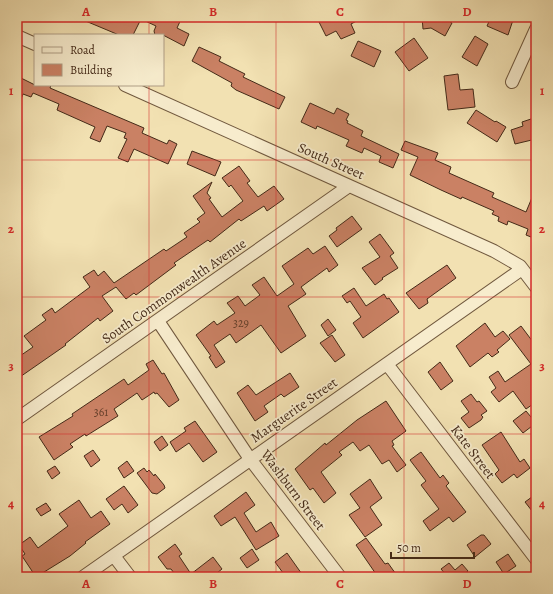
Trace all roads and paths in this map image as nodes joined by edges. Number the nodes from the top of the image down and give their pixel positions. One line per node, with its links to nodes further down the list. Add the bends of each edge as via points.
1 (536, 29): 4 (street)
2 (17, 36): 3 (street)
3 (34, 44)
4 (512, 82)
5 (127, 86): 6 (street, South Street)
6 (349, 186): 7 (street, South Street, via 494,250); 9 (street, South Commonwealth Avenue)
7 (522, 269): 8 (street, South Street); 10 (street, Marguerite Street)
8 (536, 287)
9 (158, 321): 11 (street, South Commonwealth Avenue); 12 (street, Washburn Street)
10 (386, 364): 12 (street, Marguerite Street); 14 (street, Kate Street)
11 (17, 420)
12 (250, 459): 13 (street, Marguerite Street); 17 (street, Washburn Street)
13 (114, 556): 15 (street, Marguerite Street); 16 (street)
14 (536, 559)
15 (83, 577)
16 (130, 577)
17 (340, 577)

